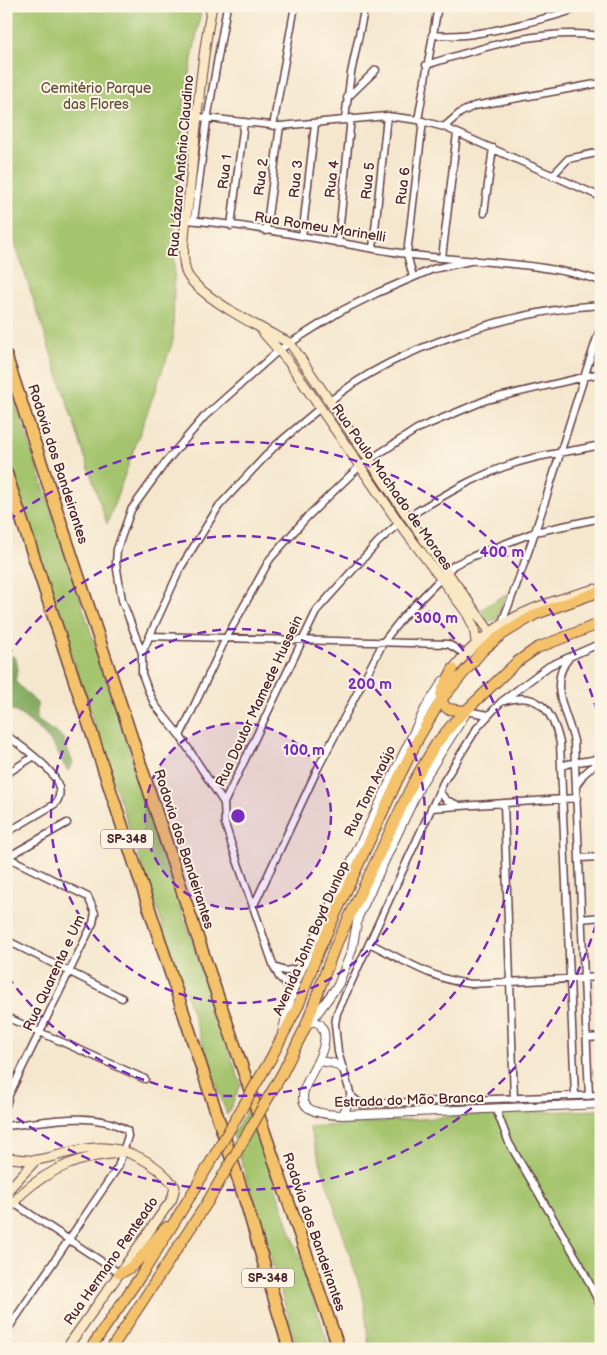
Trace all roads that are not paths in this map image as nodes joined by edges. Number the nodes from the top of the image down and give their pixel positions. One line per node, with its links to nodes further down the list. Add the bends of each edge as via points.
1 (212, 6): 14 (main road, Rua Lázaro Antônio Claudino)
2 (227, 6): 16 (street)
3 (295, 6): 20 (street, Rua 2)
4 (365, 6): 12 (street, Rua 4)
5 (438, 6): 7 (street, Rua 6)
6 (580, 6): 7 (street, via 555,16 479,33)
7 (432, 35): 9 (street, Rua 6)
8 (601, 36): 9 (street, via 584,33 544,37 480,48)
9 (426, 65): 17 (street, Rua 6)
10 (376, 70): 12 (street)
11 (601, 83): 21 (street, via 474,106)
12 (347, 98): 15 (street, Rua 4)
13 (387, 116): 15 (street); 17 (street); 33 (street, Rua 5)
14 (197, 117): 16 (street); 28 (main road, Rua Lázaro Antônio Claudino)
15 (348, 119): 19 (street); 32 (street, Rua 4)
16 (207, 120): 18 (street); 28 (street)
17 (421, 120): 21 (street); 34 (street, Rua 6)
18 (244, 122): 20 (street); 29 (street, Rua 1)
19 (315, 124): 20 (street); 31 (street, Rua 3)
20 (276, 126): 30 (street, Rua 2)
21 (444, 127): 22 (street)
22 (457, 133): 23 (street); 35 (street)
23 (492, 148): 25 (street); 27 (street)
24 (601, 152): 25 (street, via 568,159)
25 (552, 176): 26 (street)
26 (601, 197)
27 (484, 213)
28 (190, 220): 29 (street, Rua Romeu Marinelli); 41 (main road, Rua Lázaro Antônio Claudino, via 186,273 207,294)
29 (231, 226): 30 (street, Rua Romeu Marinelli)
30 (266, 231): 31 (street, Rua Romeu Marinelli)
31 (302, 237): 32 (street, Rua Romeu Marinelli)
32 (338, 243): 33 (street, Rua Romeu Marinelli)
33 (373, 248): 34 (street, Rua Romeu Marinelli)
34 (407, 254): 35 (street, Rua Romeu Marinelli); 38 (street)
35 (442, 258): 36 (street, Rua Romeu Marinelli); 37 (street, Rua Romeu Marinelli)
36 (474, 260): 37 (street, Rua Romeu Marinelli); 39 (street, Rua Romeu Marinelli, via 556,269)
37 (432, 269): 38 (street, Rua Romeu Marinelli)
38 (413, 277): 43 (street, Rua Romeu Marinelli, via 341,311)
39 (601, 280)
40 (601, 305): 48 (street, via 498,322 457,335 392,361)
41 (254, 323): 43 (main road, Rua Lázaro Antônio Claudino); 44 (main road, Rua Lázaro Antônio Claudino)
42 (601, 326): 47 (street)
43 (290, 343): 44 (street, Rua Romeu Marinelli); 48 (main road, Rua Paulo Machado de Moraes)
44 (279, 350): 49 (main road, Rua Paulo Machado de Moraes); 73 (street, Rua Romeu Marinelli, via 204,417 146,487 125,522 118,549 118,579 122,600)
45 (6, 356): 155 (highway, Rodovia dos Bandeirantes / SP-348, via 196,932)
46 (601, 373): 47 (street)
47 (585, 376): 51 (street); 52 (street, via 486,400 417,429)
48 (330, 402): 52 (main road, Rua Paulo Machado de Moraes)
49 (320, 408): 53 (main road, Rua Paulo Machado de Moraes); 67 (street, via 274,447 219,506 181,567)
50 (601, 445): 51 (street)
51 (558, 455): 55 (street, via 533,458 475,478); 58 (street)
52 (368, 459): 53 (street); 55 (main road, Rua Paulo Machado de Moraes)
53 (360, 466): 57 (main road, Rua Paulo Machado de Moraes); 68 (street, via 306,517 270,559)
54 (6, 472): 154 (highway, SP-348, via 247,1206)
55 (408, 517): 59 (main road, Rua Paulo Machado de Moraes)
56 (601, 518): 58 (street)
57 (399, 522): 60 (main road, Rua Paulo Machado de Moraes); 69 (street, Rua Doutor Mamede Hussein, via 317,610)
58 (535, 532): 59 (street, via 471,557); 64 (street)
59 (448, 571): 60 (street); 66 (main road, Rua Paulo Machado de Moraes)
60 (440, 579): 70 (street); 71 (main road, Rua Paulo Machado de Moraes, via 471,621)
61 (601, 587): 63 (main road)
62 (601, 591): 63 (main road, Avenida John Boyd Dunlop)
63 (577, 596): 64 (main road, via 524,610); 77 (main road, Avenida John Boyd Dunlop, via 536,614 500,636 483,650)
64 (502, 622): 66 (main road)
65 (601, 623): 79 (main road, Avenida John Boyd Dunlop, via 537,648 494,681)
66 (490, 632): 71 (main road)
67 (150, 636): 68 (street); 73 (street)
68 (225, 640): 69 (street); 82 (street)
69 (301, 640): 70 (street); 92 (street, Rua Doutor Mamede Hussein)
70 (384, 641): 74 (street, via 448,644); 101 (street, via 318,768)
71 (476, 642): 74 (main road)
72 (601, 643): 75 (street)
73 (142, 653): 82 (street, via 142,674 148,690 155,705)
74 (465, 654): 76 (main road)
75 (572, 654): 78 (street, via 534,675); 85 (street, via 559,674 558,684 574,741)
76 (453, 669): 77 (main road, via 441,691); 107 (street, Rua Tom Araújo, via 425,709)
77 (441, 700): 79 (main road, via 448,708); 122 (main road, Avenida John Boyd Dunlop, via 398,779)
78 (501, 702): 80 (street); 86 (street, via 526,698 548,710 557,731)
79 (466, 711): 80 (street); 115 (street, via 421,784 358,917 352,950); 118 (main road, Avenida John Boyd Dunlop, via 444,733 414,781 334,949)
80 (488, 715): 89 (street, via 457,757)
81 (6, 735): 83 (street)
82 (180, 736): 92 (street)
83 (33, 757): 87 (street); 97 (street, via 56,777 59,798 55,804)
84 (601, 758): 85 (street); 88 (street)
85 (575, 761): 86 (street); 88 (street)
86 (562, 766): 91 (street)
87 (6, 774)
88 (576, 786): 90 (street)
89 (439, 791): 94 (street, via 448,801); 95 (street)
90 (577, 798): 91 (street); 100 (street)
91 (562, 799): 93 (street); 111 (street)
92 (224, 803): 101 (street, via 225,824)
93 (504, 803): 94 (street); 113 (street)
94 (462, 806): 95 (street)
95 (431, 808): 105 (street)
96 (67, 823): 98 (street)
97 (6, 834)
98 (7, 857): 108 (street, Rua Quarenta e Um, via 88,897 92,904 93,923)
99 (601, 857): 100 (street)
100 (579, 858): 103 (street)
101 (254, 906): 106 (street)
102 (601, 918): 103 (street)
103 (581, 919): 112 (street)
104 (6, 940): 108 (street)
105 (369, 943): 109 (street); 113 (street, via 456,983)
106 (274, 967): 107 (street, via 285,971); 114 (street, via 279,977)
107 (302, 968): 114 (street, Rua Tom Araújo)
108 (70, 972): 116 (street); 119 (street, Rua Quarenta e Um)
109 (352, 976): 115 (street); 124 (street, via 335,1024)
110 (601, 977): 112 (street)
111 (570, 978): 112 (street); 113 (street); 129 (street)
112 (584, 978): 121 (street)
113 (509, 982): 131 (street)
114 (293, 990): 122 (street, Rua Tom Araújo)
115 (333, 994): 118 (street)
116 (122, 998)
117 (6, 1018): 119 (street)
118 (309, 1024): 123 (street, Estrada do Mão Branca, via 320,1024 326,1036); 148 (main road, Avenida John Boyd Dunlop, bridge, via 207,1203)
119 (40, 1033): 125 (street); 126 (street, Rua Quarenta e Um)
120 (601, 1037): 121 (street)
121 (587, 1038): 130 (street)
122 (280, 1042): 144 (main road, Avenida John Boyd Dunlop, bridge)
123 (318, 1061): 124 (street, via 333,1063); 135 (street, Estrada do Mão Branca, via 305,1083 303,1096 306,1104 315,1112)
124 (343, 1069): 128 (street)
125 (145, 1080)
126 (8, 1094): 133 (street, Rua Quarenta e Um)
127 (601, 1095): 130 (street)
128 (351, 1096): 131 (street, via 366,1105); 135 (street)
129 (575, 1096): 130 (street); 131 (street)
130 (589, 1096)
131 (514, 1099)
132 (601, 1104): 134 (street, Estrada do Mão Branca)
133 (6, 1106)
134 (496, 1109): 135 (street, Estrada do Mão Branca); 147 (street, via 509,1143 576,1256)
135 (343, 1115)
136 (6, 1126): 137 (street, via 81,1119 102,1121 127,1130)
137 (123, 1152): 139 (main road, via 96,1147); 140 (main road, via 87,1159); 145 (street, via 118,1167); 146 (main road, Rua Hermano Penteado, via 149,1162 175,1186 172,1198)
138 (6, 1158): 139 (main road)
139 (36, 1160): 140 (main road); 141 (main road)
140 (50, 1172): 142 (main road)
141 (6, 1192)
142 (9, 1200): 143 (main road); 145 (street)
143 (6, 1212)
144 (174, 1222): 146 (main road, via 130,1267); 151 (main road, Avenida John Boyd Dunlop)
145 (68, 1241): 146 (street); 149 (street)
146 (119, 1273): 150 (main road, Rua Hermano Penteado)
147 (601, 1308)
148 (125, 1331): 152 (main road, Avenida John Boyd Dunlop); 153 (main road)
149 (6, 1332)
150 (66, 1349)
151 (90, 1349)
152 (111, 1349)
153 (117, 1349)
154 (289, 1349)
155 (339, 1349)

